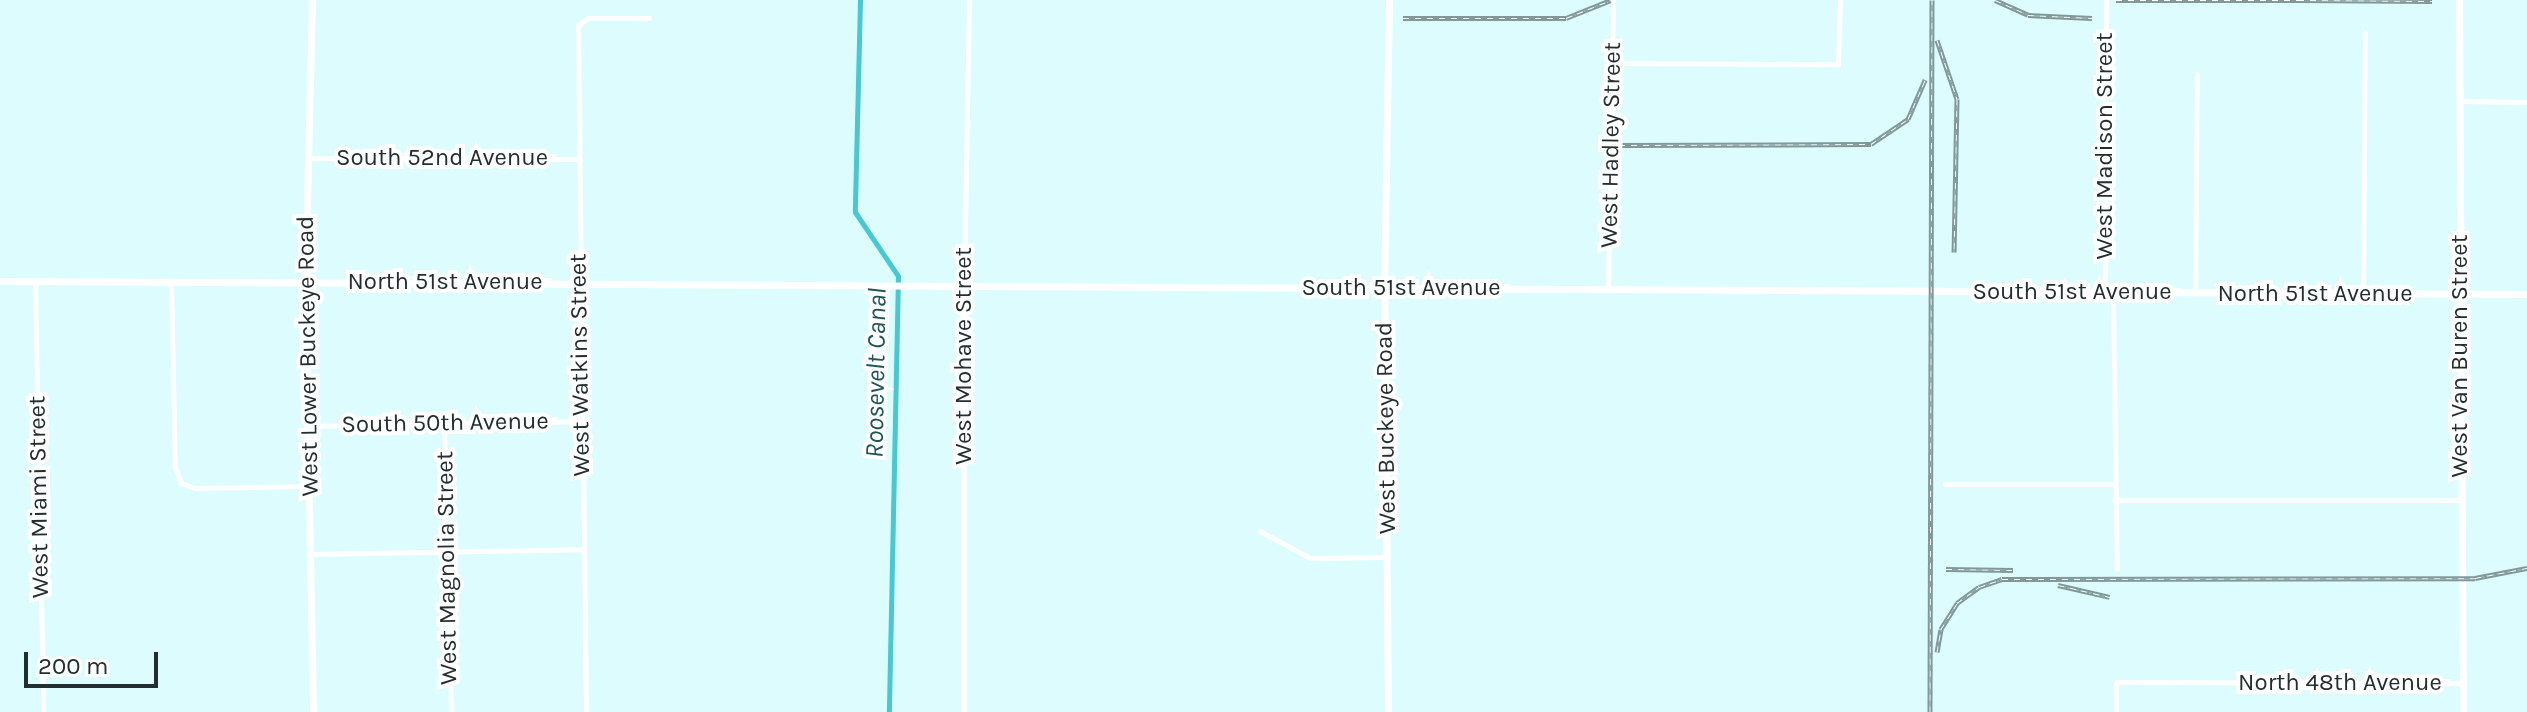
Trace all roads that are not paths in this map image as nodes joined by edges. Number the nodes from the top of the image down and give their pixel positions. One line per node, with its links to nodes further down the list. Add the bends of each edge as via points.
1 (312, 0): 14 (main road, West Lower Buckeye Road)
2 (969, 0): 22 (street, West Mohave Street)
3 (1389, 0): 23 (main road, West Buckeye Road)
4 (1613, 0): 10 (street, West Hadley Street)
5 (1840, 0): 10 (street, via 1838,64)
6 (2106, 0): 25 (street, West Madison Street)
7 (2459, 0): 12 (main road, West Van Buren Street)
8 (649, 18): 15 (street, West Watkins Street, via 581,20)
9 (2365, 32): 27 (street)
10 (1612, 63): 24 (street, West Hadley Street)
11 (2197, 74): 26 (street)
12 (2459, 101): 13 (street); 28 (main road, West Van Buren Street)
13 (2527, 102)
14 (307, 158): 15 (street, South 52nd Avenue); 19 (main road, West Lower Buckeye Road)
15 (578, 159): 20 (street, West Watkins Street)
16 (0, 281): 17 (main road, North 51st Avenue)
17 (35, 281): 18 (main road, North 51st Avenue); 45 (street, West Miami Street)
18 (171, 281): 19 (main road, North 51st Avenue); 35 (street, via 175,466 181,483 195,488)
19 (305, 281): 20 (main road, North 51st Avenue); 32 (main road, West Lower Buckeye Road)
20 (580, 283): 21 (main road, North 51st Avenue); 30 (street, West Watkins Street)
21 (891, 285): 22 (main road, South 51st Avenue)
22 (964, 285): 23 (main road, South 51st Avenue); 49 (street, West Mohave Street)
23 (1384, 288): 24 (main road, South 51st Avenue); 42 (main road, West Buckeye Road)
24 (1608, 289): 25 (main road, South 51st Avenue)
25 (2109, 293): 26 (main road, South 51st Avenue); 34 (street, West Madison Street)
26 (2197, 293): 27 (main road, North 51st Avenue)
27 (2363, 294): 28 (main road, North 51st Avenue)
28 (2459, 294): 29 (main road, North 51st Avenue); 37 (main road, West Van Buren Street)
29 (2527, 294)
30 (582, 421): 31 (street, South 50th Avenue); 39 (street, West Watkins Street)
31 (444, 424): 32 (street, South 50th Avenue); 40 (street, West Magnolia Street)
32 (308, 426): 35 (main road, West Lower Buckeye Road)
33 (1945, 484): 34 (street)
34 (2112, 484): 36 (street, West Madison Street)
35 (309, 486): 41 (main road, West Lower Buckeye Road)
36 (2114, 500): 37 (street); 43 (street, West Madison Street)
37 (2461, 500): 44 (main road, West Van Buren Street)
38 (1260, 531): 42 (street, via 1310,558)
39 (583, 549): 40 (street); 48 (street, West Watkins Street)
40 (447, 551): 41 (street); 47 (street, West Magnolia Street)
41 (310, 554): 46 (main road, West Lower Buckeye Road)
42 (1387, 557): 50 (main road, West Buckeye Road)
43 (2117, 569)
44 (2463, 683): 51 (street, North 48th Avenue, via 2116,682); 52 (main road, West Van Buren Street)
45 (43, 712)
46 (313, 712)
47 (451, 712)
48 (586, 712)
49 (964, 712)
50 (1388, 712)
51 (2116, 712)
52 (2463, 712)

